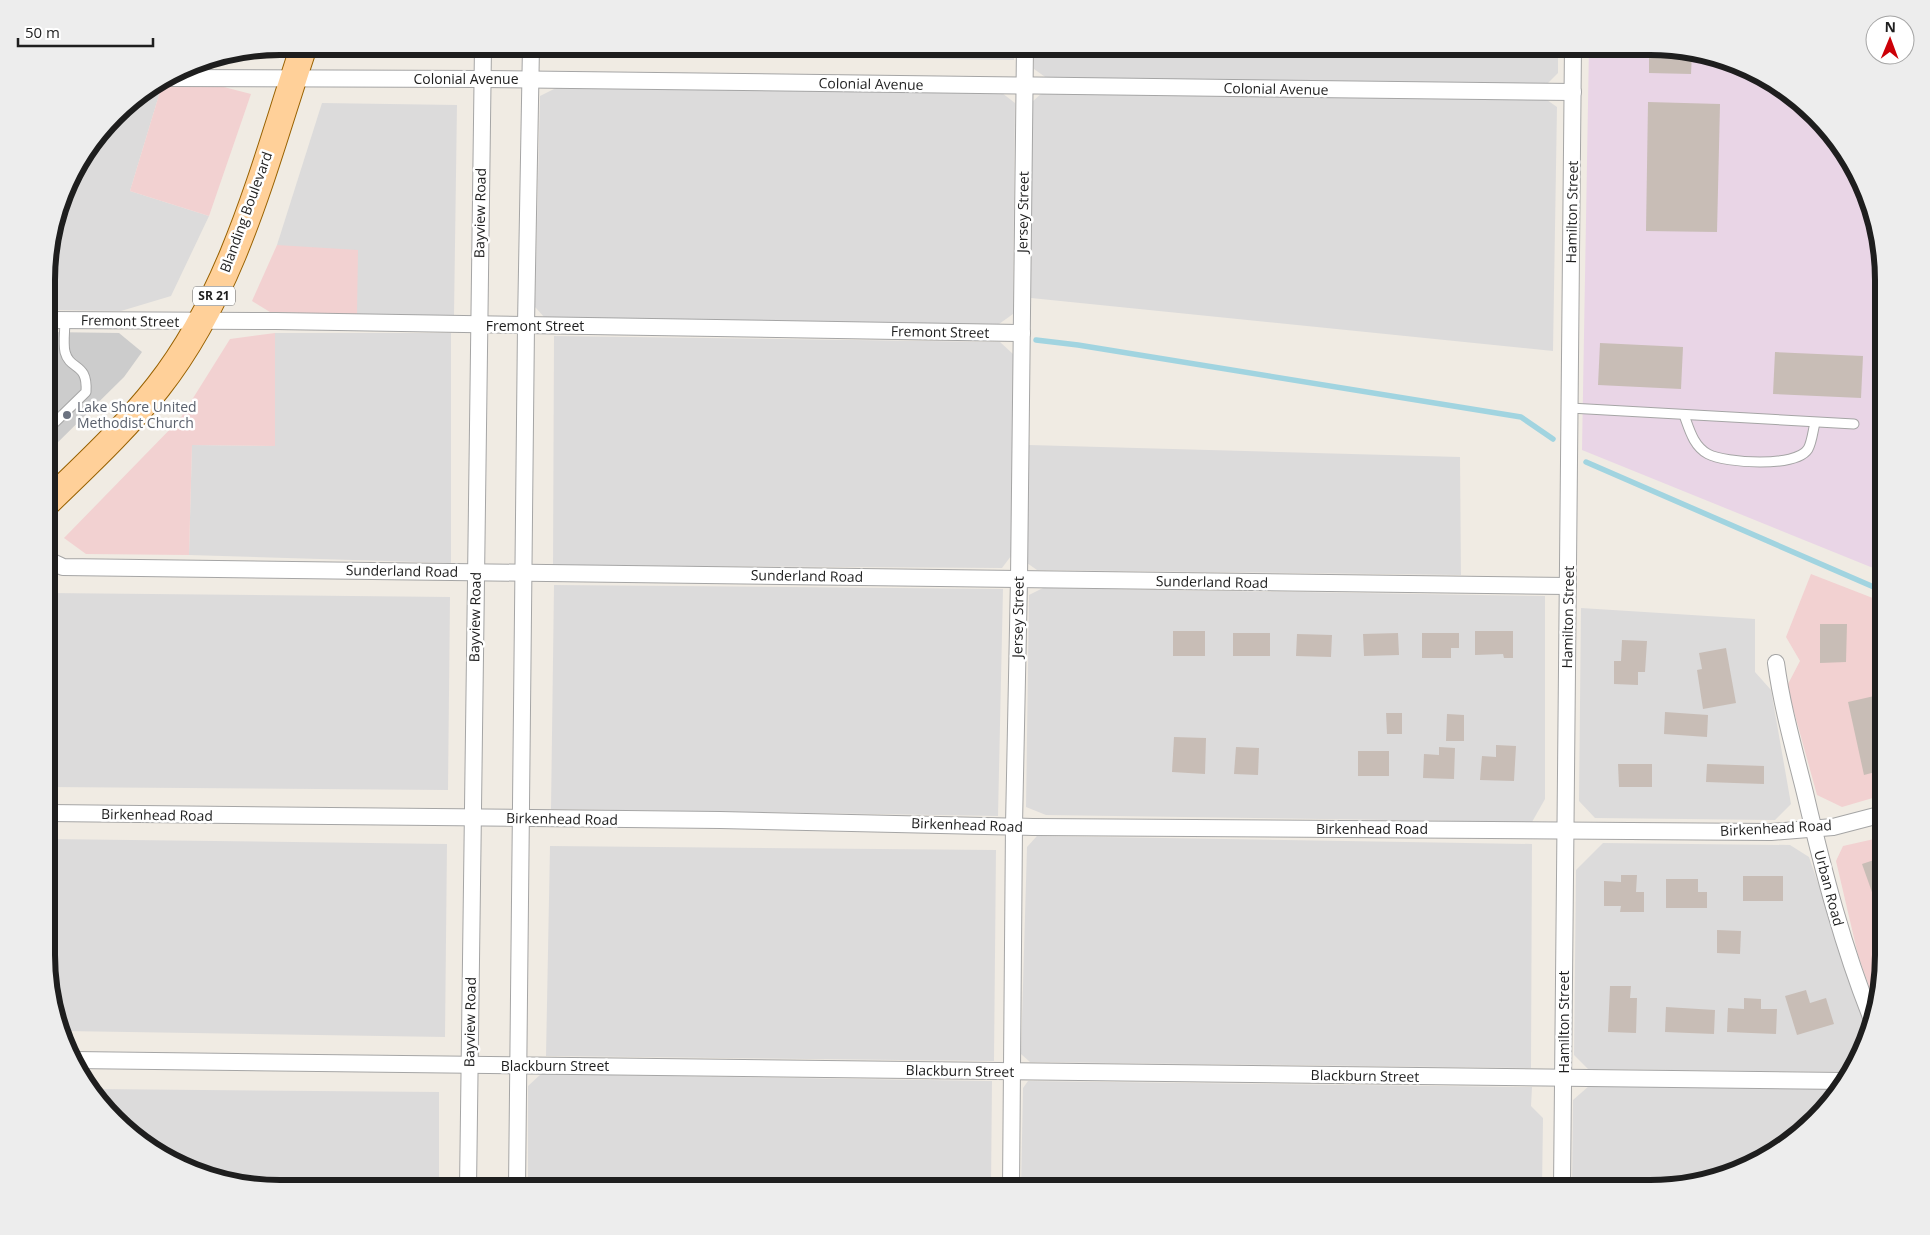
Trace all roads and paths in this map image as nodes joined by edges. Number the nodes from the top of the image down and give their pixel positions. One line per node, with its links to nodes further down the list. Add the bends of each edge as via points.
1 (301, 55): 7 (main road, Blanding Boulevard / SR 21)
2 (483, 55): 8 (street, Bayview Road)
3 (531, 55): 9 (street)
4 (1025, 55): 10 (street, Jersey Street)
5 (1573, 55): 11 (street, Hamilton Street)
6 (180, 78): 7 (street, Colonial Avenue)
7 (294, 78): 8 (street, Colonial Avenue); 14 (main road, Blanding Boulevard / SR 21, via 227,269)
8 (483, 78): 9 (street, Colonial Avenue); 16 (street, Bayview Road, via 478,304)
9 (531, 79): 10 (street, Colonial Avenue); 15 (street)
10 (1025, 87): 11 (street, Colonial Avenue); 17 (street, Jersey Street)
11 (1573, 92): 18 (street, Hamilton Street)
12 (55, 320): 13 (street, Fremont Street)
13 (65, 320): 14 (street, Fremont Street); 20 (lane, via 65,351 68,358 83,370 87,380 86,392)
14 (201, 321): 16 (street, Fremont Street); 23 (main road, Blanding Boulevard / SR 21, via 159,386)
15 (526, 325): 16 (street, Fremont Street); 17 (street, Fremont Street); 26 (street)
16 (481, 326): 25 (street, Bayview Road)
17 (1022, 334): 27 (street, Jersey Street)
18 (1570, 408): 19 (lane); 28 (street, Hamilton Street)
19 (1684, 415): 21 (lane); 21 (lane, via 1695,443 1708,454 1774,463 1794,459 1808,449)
20 (55, 422)
21 (1815, 423): 22 (lane)
22 (1854, 424)
23 (55, 495)
24 (55, 563): 25 (street, Sunderland Road, via 63,567)
25 (475, 572): 26 (street, Sunderland Road); 32 (street, Bayview Road)
26 (523, 572): 27 (street, Sunderland Road); 33 (street)
27 (1019, 579): 28 (street, Sunderland Road); 34 (street, Jersey Street)
28 (1568, 586): 36 (street, Hamilton Street)
29 (1776, 663): 35 (street, Urban Road)
30 (55, 813): 32 (street, Birkenhead Road)
31 (1875, 816): 35 (street, Birkenhead Road)
32 (472, 818): 33 (street, Birkenhead Road); 40 (street, Bayview Road)
33 (520, 819): 34 (street, Birkenhead Road); 39 (street)
34 (1014, 825): 36 (street, Birkenhead Road); 41 (street, Jersey Street)
35 (1814, 829): 36 (street, Birkenhead Road, via 1771,832); 37 (street, Urban Road, via 1842,934)
36 (1565, 830): 42 (street, Hamilton Street)
37 (1868, 1009)
38 (81, 1060): 40 (street, Blackburn Street)
39 (517, 1065): 40 (street, Blackburn Street); 41 (street, Blackburn Street); 45 (street)
40 (469, 1066): 44 (street, Bayview Road)
41 (1012, 1072): 42 (street, Blackburn Street); 46 (street, Jersey Street)
42 (1563, 1078): 43 (street, Blackburn Street); 47 (street, Hamilton Street)
43 (1836, 1081)
44 (468, 1180)
45 (517, 1180)
46 (1011, 1180)
47 (1562, 1180)

